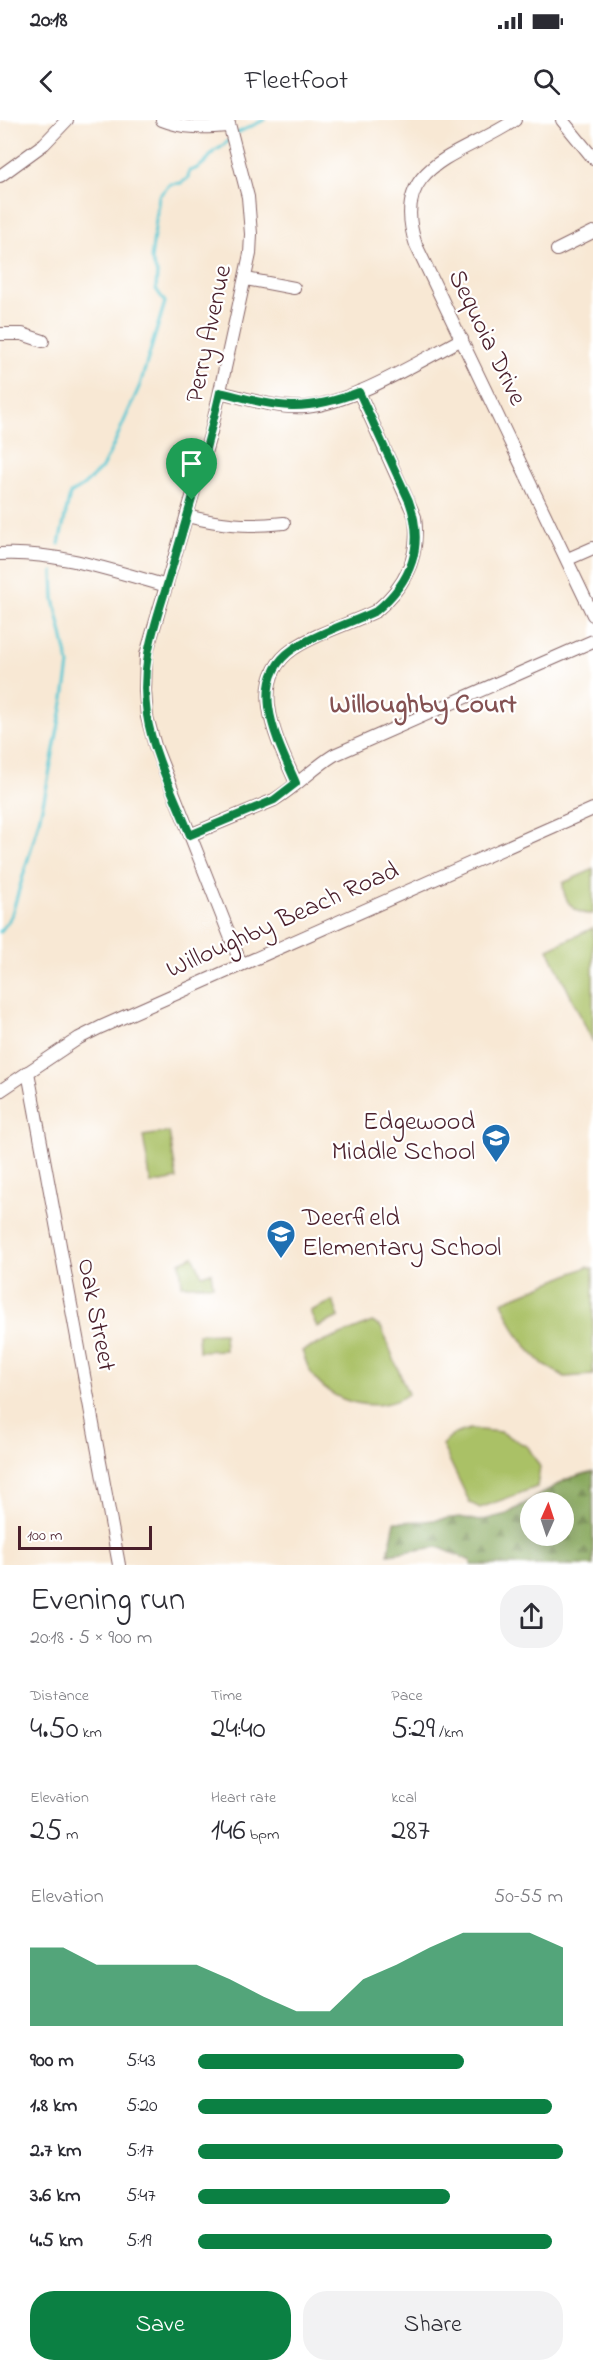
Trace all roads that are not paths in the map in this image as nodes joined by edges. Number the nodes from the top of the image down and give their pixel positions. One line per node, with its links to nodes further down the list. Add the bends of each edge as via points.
1 (67, 120): 7 (street, via 44,144)
2 (162, 120): 5 (street, via 192,128)
3 (515, 120): 13 (street, Sequoia Drive, via 432,167 413,189 410,227)
4 (562, 120): 6 (street)
5 (228, 123): 10 (street, Perry Avenue, via 248,197 250,254)
6 (593, 158)
7 (0, 176)
8 (593, 232): 9 (street)
9 (557, 250)
10 (246, 279): 11 (street); 15 (street, Perry Avenue)
11 (294, 288)
12 (0, 334): 14 (street, via 22,334)
13 (462, 339): 16 (street); 21 (street, Sequoia Drive)
14 (43, 341)
15 (220, 392): 16 (street, via 264,403 306,407); 17 (street, Perry Avenue)
16 (359, 392): 25 (street, via 415,517 414,556 405,580 376,611 291,650 277,668 269,685 268,711)
17 (187, 516): 18 (street, via 226,525); 22 (street, Perry Avenue)
18 (284, 523)
19 (593, 548): 21 (street)
20 (0, 554): 22 (street, via 55,557)
21 (567, 559): 23 (street, Sequoia Drive)
22 (167, 586): 27 (street, Perry Avenue, via 146,655 144,691 155,746)
23 (593, 615)
24 (593, 641): 25 (street, via 334,755)
25 (296, 783): 27 (street, via 274,800)
26 (593, 809): 28 (street, Willoughby Beach Road)
27 (190, 835): 28 (street, Perry Avenue)
28 (241, 964): 29 (street, Willoughby Beach Road, via 79,1038)
29 (28, 1072): 30 (street, Willoughby Beach Road); 31 (street, Oak Street)
30 (0, 1091)
31 (119, 1565)

